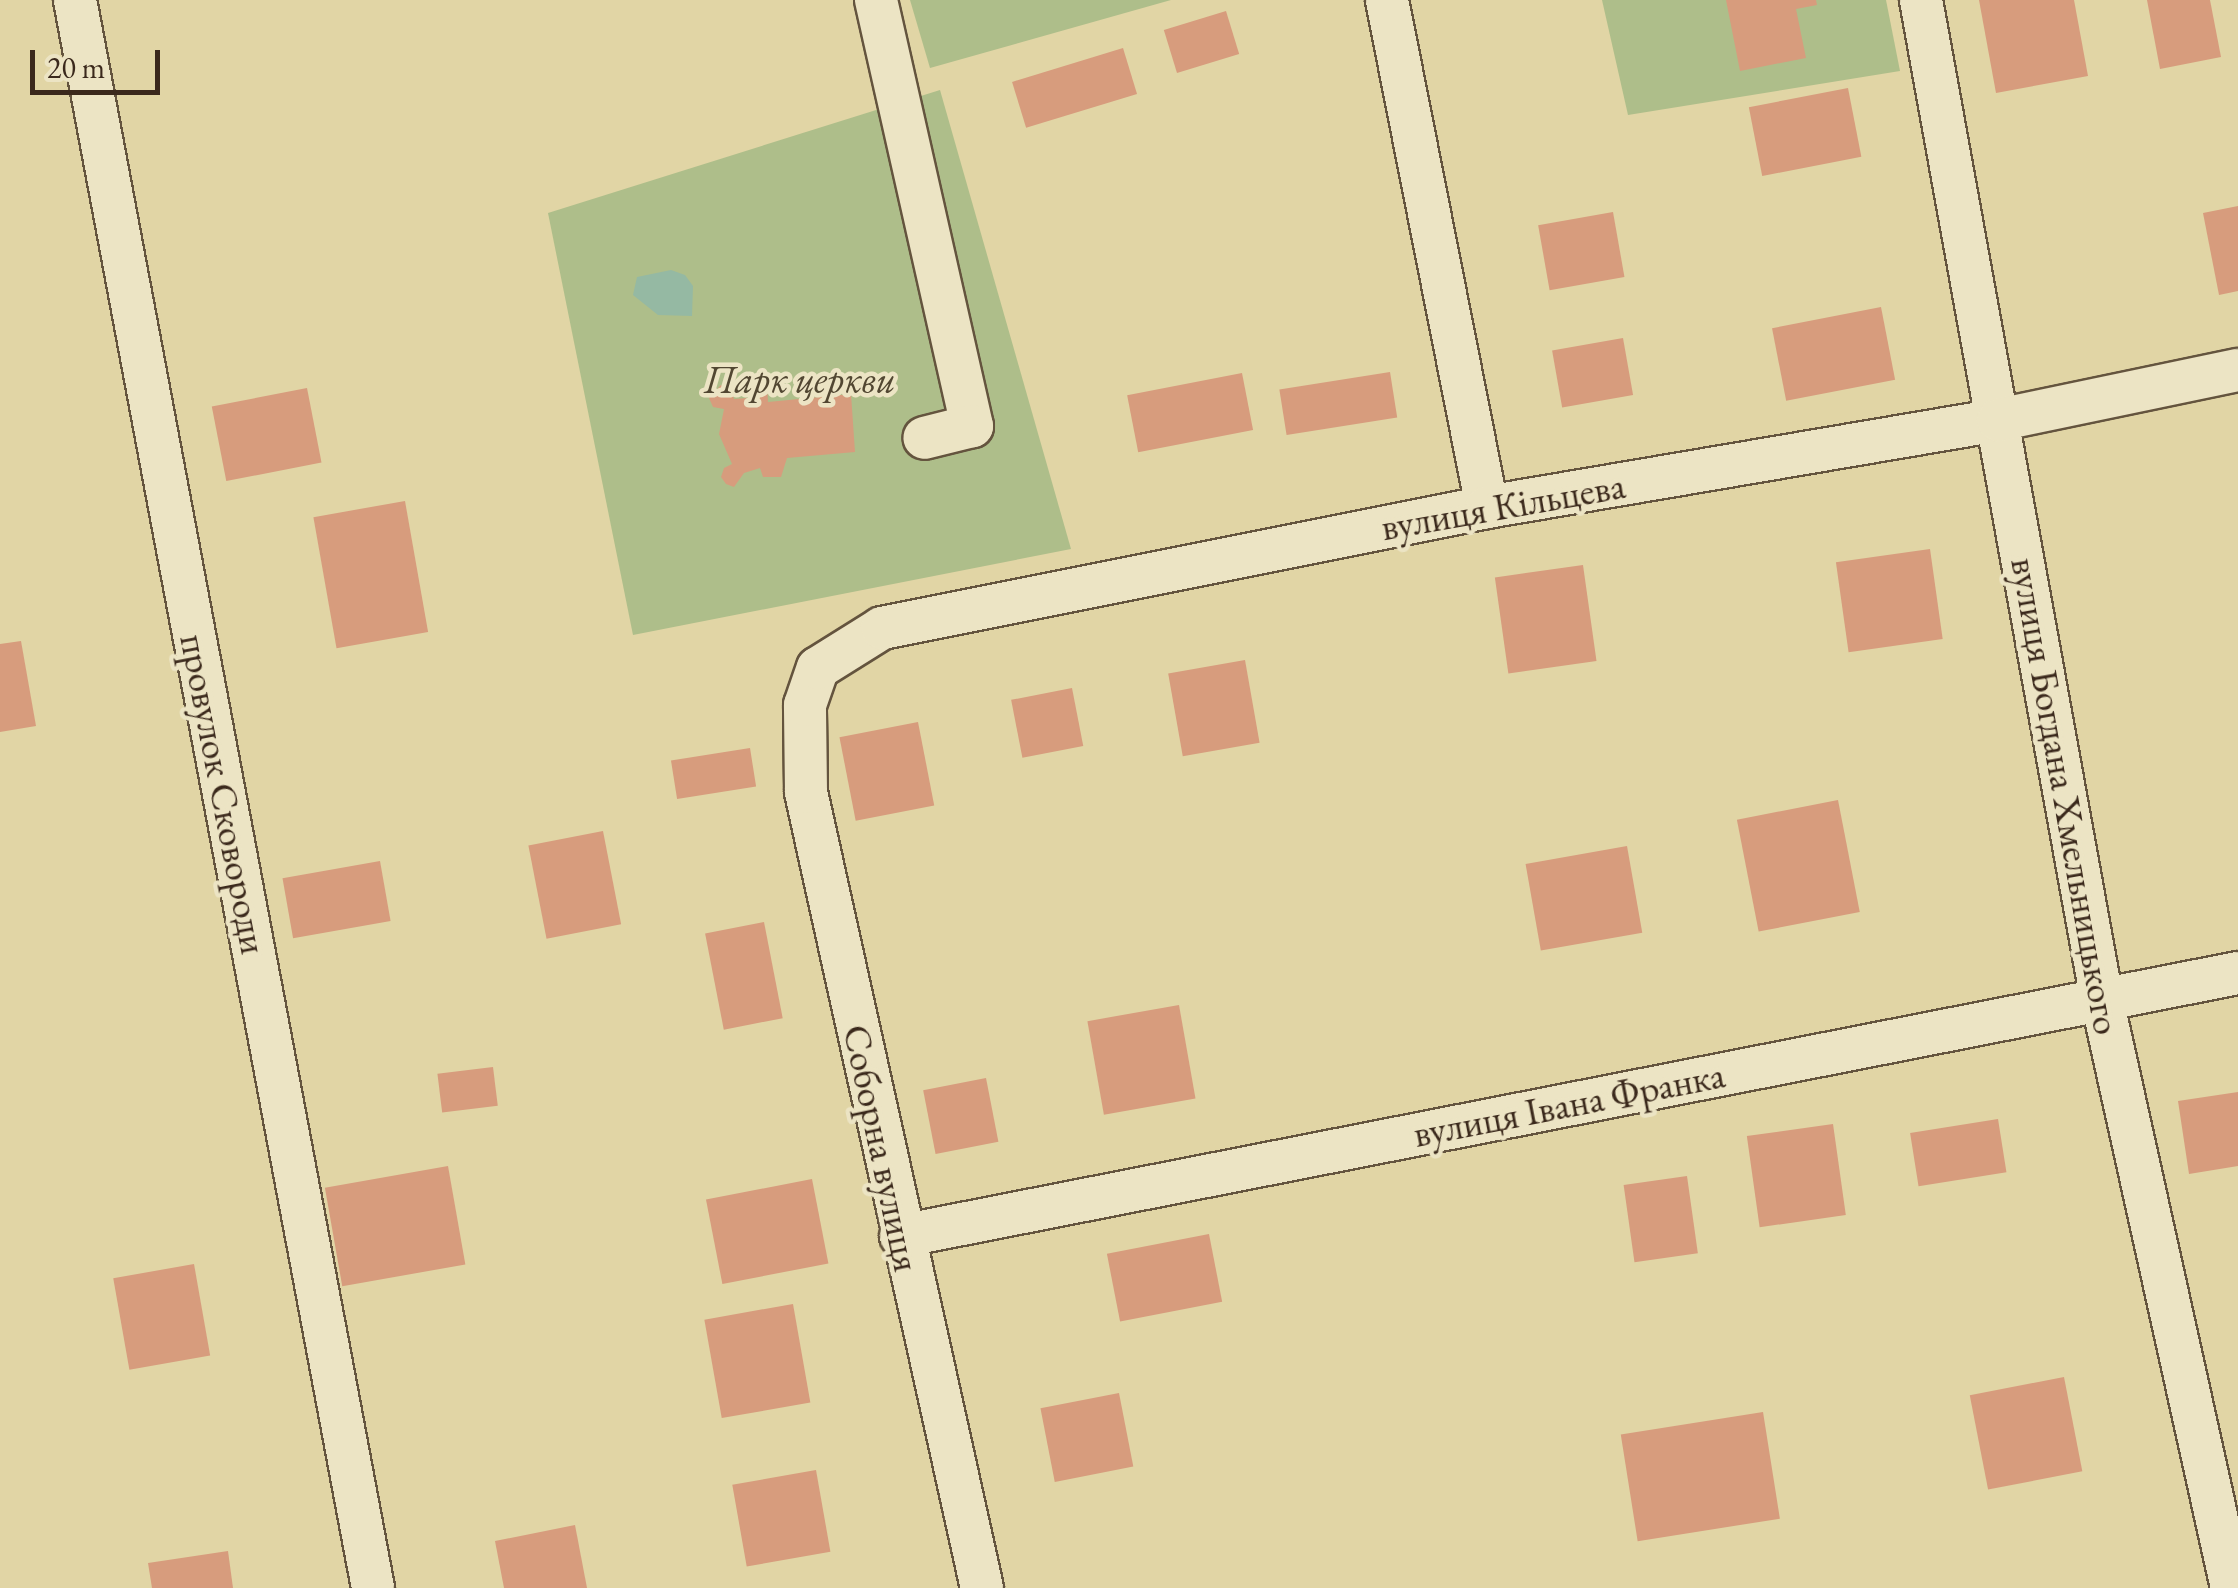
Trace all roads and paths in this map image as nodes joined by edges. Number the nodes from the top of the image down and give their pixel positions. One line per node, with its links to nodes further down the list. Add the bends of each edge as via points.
1 (76, 0): 13 (street, провулок Сковороди)
2 (876, 0): 7 (street, via 972,426)
3 (1387, 0): 8 (street)
4 (1921, 0): 6 (street, вулиця Богдана Хмельницького)
5 (2238, 370): 6 (street, вулиця Кільцева)
6 (1998, 420): 8 (street, вулиця Кільцева); 11 (street, вулиця Богдана Хмельницького)
7 (924, 438)
8 (1487, 506): 9 (street, вулиця Кільцева, via 882,628 818,668)
9 (805, 705): 12 (street, Соборна вулиця, via 806,792)
10 (2238, 973): 11 (street, вулиця Івана Франка)
11 (2102, 1000): 12 (street, вулиця Івана Франка); 15 (street, вулиця Богдана Хмельницького)
12 (901, 1236): 14 (street, Соборна вулиця)
13 (373, 1588)
14 (982, 1588)
15 (2232, 1588)

